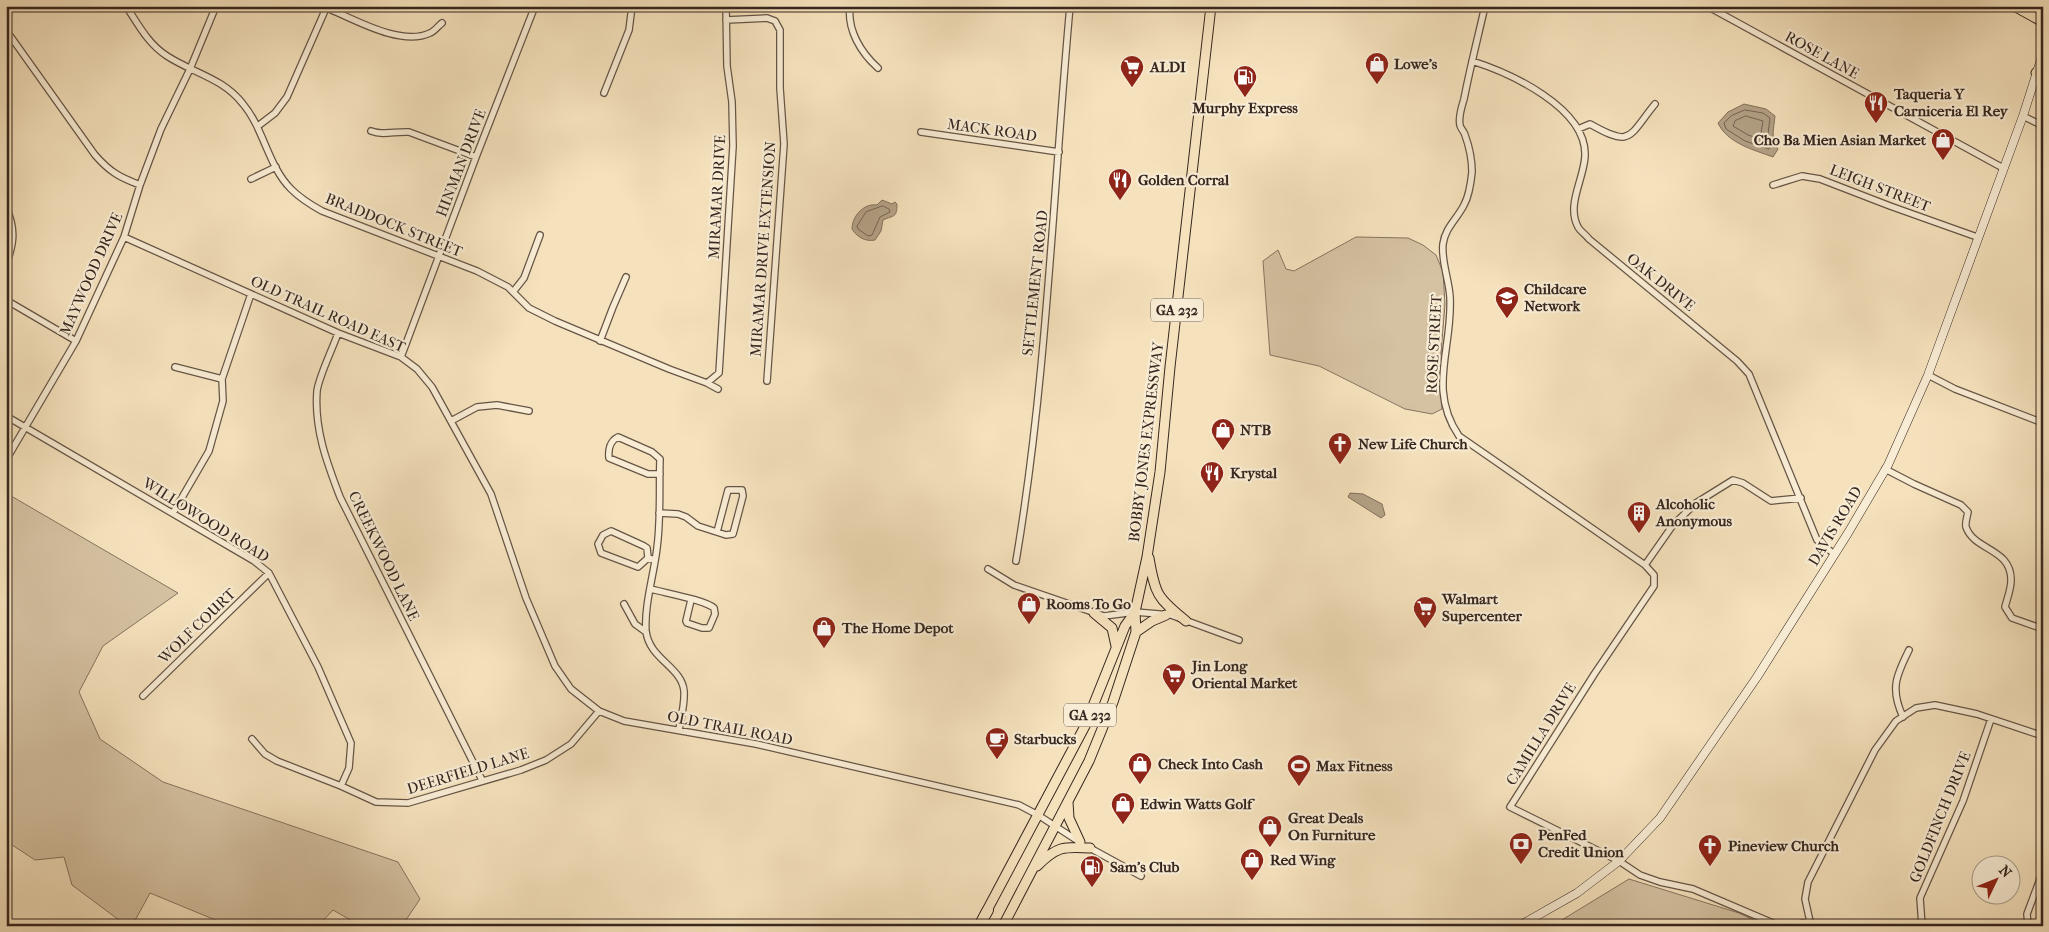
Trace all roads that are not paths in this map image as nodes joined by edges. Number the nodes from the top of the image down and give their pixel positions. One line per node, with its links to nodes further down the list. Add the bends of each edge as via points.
1 (126, 6): 20 (street, BRADDOCK STREET, via 153,44)
2 (216, 6): 20 (street, MAYWOOD DRIVE)
3 (536, 6): 31 (street, HINMAN DRIVE)
4 (632, 6): 22 (street, via 629,30)
5 (726, 6): 13 (street, MIRAMAR DRIVE)
6 (850, 6): 19 (street, via 851,25 856,38 866,58)
7 (1070, 6): 30 (street, SETTLEMENT ROAD)
8 (1211, 6): 70 (main road, BOBBY JONES EXPRESSWAY / GA 232, via 1160,472)
9 (1486, 6): 18 (street, ROSE STREET)
10 (1707, 6): 33 (street, ROSE LANE)
11 (2014, 6): 14 (main road)
12 (327, 7): 15 (street, via 384,32 406,37 433,32); 25 (street, via 287,97 275,113)
13 (726, 20): 54 (street, MIRAMAR DRIVE EXTENSION, via 767,18 775,21 780,30 784,144); 55 (street, MIRAMAR DRIVE, via 733,146 718,373)
14 (2043, 22)
15 (442, 23)
16 (6, 30): 35 (street, via 108,170)
17 (2043, 53): 21 (main road, DAVIS ROAD)
18 (1472, 61): 27 (street, OAK DRIVE, via 1499,70 1536,91 1570,117); 75 (street, ROSE STREET, via 1460,126 1470,147 1470,186 1465,204 1446,231 1443,245 1450,296 1450,320 1442,370 1444,406 1459,436)
19 (878, 68)
20 (190, 69): 25 (street, BRADDOCK STREET, via 227,86); 35 (street, MAYWOOD DRIVE, via 161,129)
21 (2040, 70): 24 (main road, DAVIS ROAD)
22 (604, 93)
23 (1656, 104): 27 (street, via 1625,138 1616,138 1590,124)
24 (2023, 116): 26 (street); 33 (main road, DAVIS ROAD)
25 (258, 126): 32 (street, BRADDOCK STREET)
26 (2043, 126)
27 (1578, 129): 65 (street, OAK DRIVE, via 1585,156 1574,210 1578,227 1749,374)
28 (371, 131): 31 (street, via 381,134 409,132)
29 (921, 132): 30 (street, MACK ROAD)
30 (1059, 152): 74 (street, SETTLEMENT ROAD, via 1029,478)
31 (476, 157): 41 (street, HINMAN DRIVE)
32 (276, 167): 34 (street); 41 (street, BRADDOCK STREET, via 290,188 305,202)
33 (2004, 168): 40 (main road, DAVIS ROAD)
34 (251, 179)
35 (140, 185): 39 (street, MAYWOOD DRIVE)
36 (1773, 185): 40 (street, LEIGH STREET, via 1802,176 1820,179)
37 (6, 206): 42 (street, via 12,221 13,246)
38 (540, 235): 44 (street, via 524,278)
39 (124, 237): 45 (street, OLD TRAIL ROAD EAST); 49 (street, MAYWOOD DRIVE)
40 (1977, 237): 52 (main road, DAVIS ROAD)
41 (439, 257): 44 (street, BRADDOCK STREET, via 477,272); 50 (street, HINMAN DRIVE)
42 (6, 264)
43 (626, 277): 48 (street)
44 (513, 292): 48 (street, BRADDOCK STREET, via 529,308)
45 (251, 294): 47 (street, OLD TRAIL ROAD EAST); 53 (street)
46 (6, 300): 49 (street)
47 (338, 332): 50 (street, OLD TRAIL ROAD EAST); 98 (street, CREEKWOOD LANE, via 317,390 323,452 340,497)
48 (600, 341): 55 (street, BRADDOCK STREET)
49 (76, 342): 61 (street, MAYWOOD DRIVE)
50 (401, 357): 59 (street, OLD TRAIL ROAD EAST, via 417,369 432,387)
51 (175, 367): 53 (street)
52 (1928, 375): 60 (street, via 1955,389); 63 (main road, DAVIS ROAD)
53 (222, 379): 66 (street, via 223,401 209,451)
54 (767, 381)
55 (707, 382): 56 (street, BRADDOCK STREET)
56 (718, 389)
57 (529, 411): 59 (street, via 497,405 477,407)
58 (6, 416): 61 (street, WILLOWOOD ROAD)
59 (451, 421): 69 (street, OLD TRAIL ROAD EAST, via 492,494)
60 (2043, 423)
61 (26, 427): 62 (street, MAYWOOD DRIVE); 66 (street, WILLOWOOD ROAD)
62 (6, 460)
63 (1885, 469): 71 (main road, DAVIS ROAD); 85 (street, via 1961,505 1968,512 1966,526 1971,537 1996,552 2010,566 2012,582 2005,607 2012,618)
64 (660, 474): 64 (street, via 658,456 618,437 614,440 608,451 609,458 648,474); 67 (street)
65 (1801, 498): 71 (street, OAK DRIVE, via 1816,540); 75 (street, via 1771,501 1743,482 1732,480 1690,508 1673,525)
66 (174, 513): 77 (street, WILLOWOOD ROAD, via 254,560)
67 (659, 513): 68 (street, via 678,514); 73 (street)
68 (716, 532): 68 (street, via 728,490 742,490 744,496 733,534)
69 (510, 550): 92 (street, OLD TRAIL ROAD, via 535,623 555,666 570,689)
70 (1148, 553): 81 (main road, BOBBY JONES EXPRESSWAY / GA 232); 84 (main road, via 1158,596)
71 (1834, 554): 105 (main road, DAVIS ROAD, via 1692,774 1660,818)
72 (648, 558): 72 (street, via 638,567 630,565 601,553 598,544 603,535 611,531 647,548); 73 (street)
73 (655, 560): 78 (street)
74 (1016, 561)
75 (1645, 565): 105 (street, CAMILLA DRIVE, via 1654,575 1654,586 1510,807)
76 (988, 570): 82 (street, via 1014,585)
77 (269, 573): 91 (street, WOLF COURT); 99 (street, WILLOWOOD ROAD, via 318,667 351,743 349,768)
78 (651, 588): 79 (street); 86 (street)
79 (691, 600): 79 (street, via 714,608 712,622 707,629 687,623)
80 (624, 604): 86 (street, via 635,624)
81 (1135, 612): 82 (street, via 1110,616); 83 (street); 87 (main road, BOBBY JONES EXPRESSWAY / GA 232); 89 (main road, BOBBY JONES EXPRESSWAY / GA 232, via 1125,626)
82 (1094, 613): 89 (main road, via 1112,628)
83 (1166, 614): 84 (street); 87 (main road)
84 (1186, 621): 88 (street)
85 (2043, 629)
86 (646, 632): 95 (street, via 657,656 682,683 684,698)
87 (1136, 632): 100 (main road, BOBBY JONES EXPRESSWAY / GA 232, via 1113,702)
88 (1239, 640)
89 (1116, 650): 101 (main road, BOBBY JONES EXPRESSWAY / GA 232, via 1085,726)
90 (1909, 650): 93 (street, via 1896,676 1898,708)
91 (143, 696)
92 (599, 711): 95 (street, OLD TRAIL ROAD, via 624,721); 98 (street, DEERFIELD LANE, via 571,744 546,760)
93 (1903, 717): 94 (street, via 1916,708 1936,705); 111 (street, via 1896,721 1876,750 1808,882 1805,899)
94 (1991, 719): 96 (street); 118 (street, GOLDFINCH DRIVE, via 1963,801 1920,898)
95 (679, 730): 101 (street, OLD TRAIL ROAD, via 954,789 1019,805)
96 (2043, 736)
97 (252, 739): 99 (street, DEERFIELD LANE, via 265,754)
98 (482, 780): 99 (street, DEERFIELD LANE, via 408,803 376,802)
99 (341, 786)
100 (1068, 802): 102 (main road, BOBBY JONES EXPRESSWAY / GA 232); 103 (main road, via 1069,818)
101 (1038, 815): 102 (street, OLD TRAIL ROAD); 109 (main road, BOBBY JONES EXPRESSWAY / GA 232)
102 (1054, 826): 103 (street, OLD TRAIL ROAD); 107 (main road, BOBBY JONES EXPRESSWAY / GA 232)
103 (1080, 842): 104 (street, OLD TRAIL ROAD)
104 (1090, 848): 107 (main road, via 1070,846 1055,850); 108 (street, OLD TRAIL ROAD)
105 (1620, 861): 115 (main road, DAVIS ROAD, via 1577,893); 116 (street, via 1640,875 1693,889)
106 (2043, 871): 119 (street, via 2027,914)
107 (1030, 873): 112 (main road, BOBBY JONES EXPRESSWAY / GA 232)
108 (1141, 876)
109 (988, 910): 114 (highway, BOBBY JONES EXPRESSWAY / GA 232)
110 (6, 922): 113 (main road)
111 (1810, 923): 117 (street)
112 (1003, 925)
113 (11, 926)
114 (977, 926)
115 (1519, 926)
116 (1780, 926)
117 (1793, 926)
118 (1922, 926)
119 (2028, 926)

